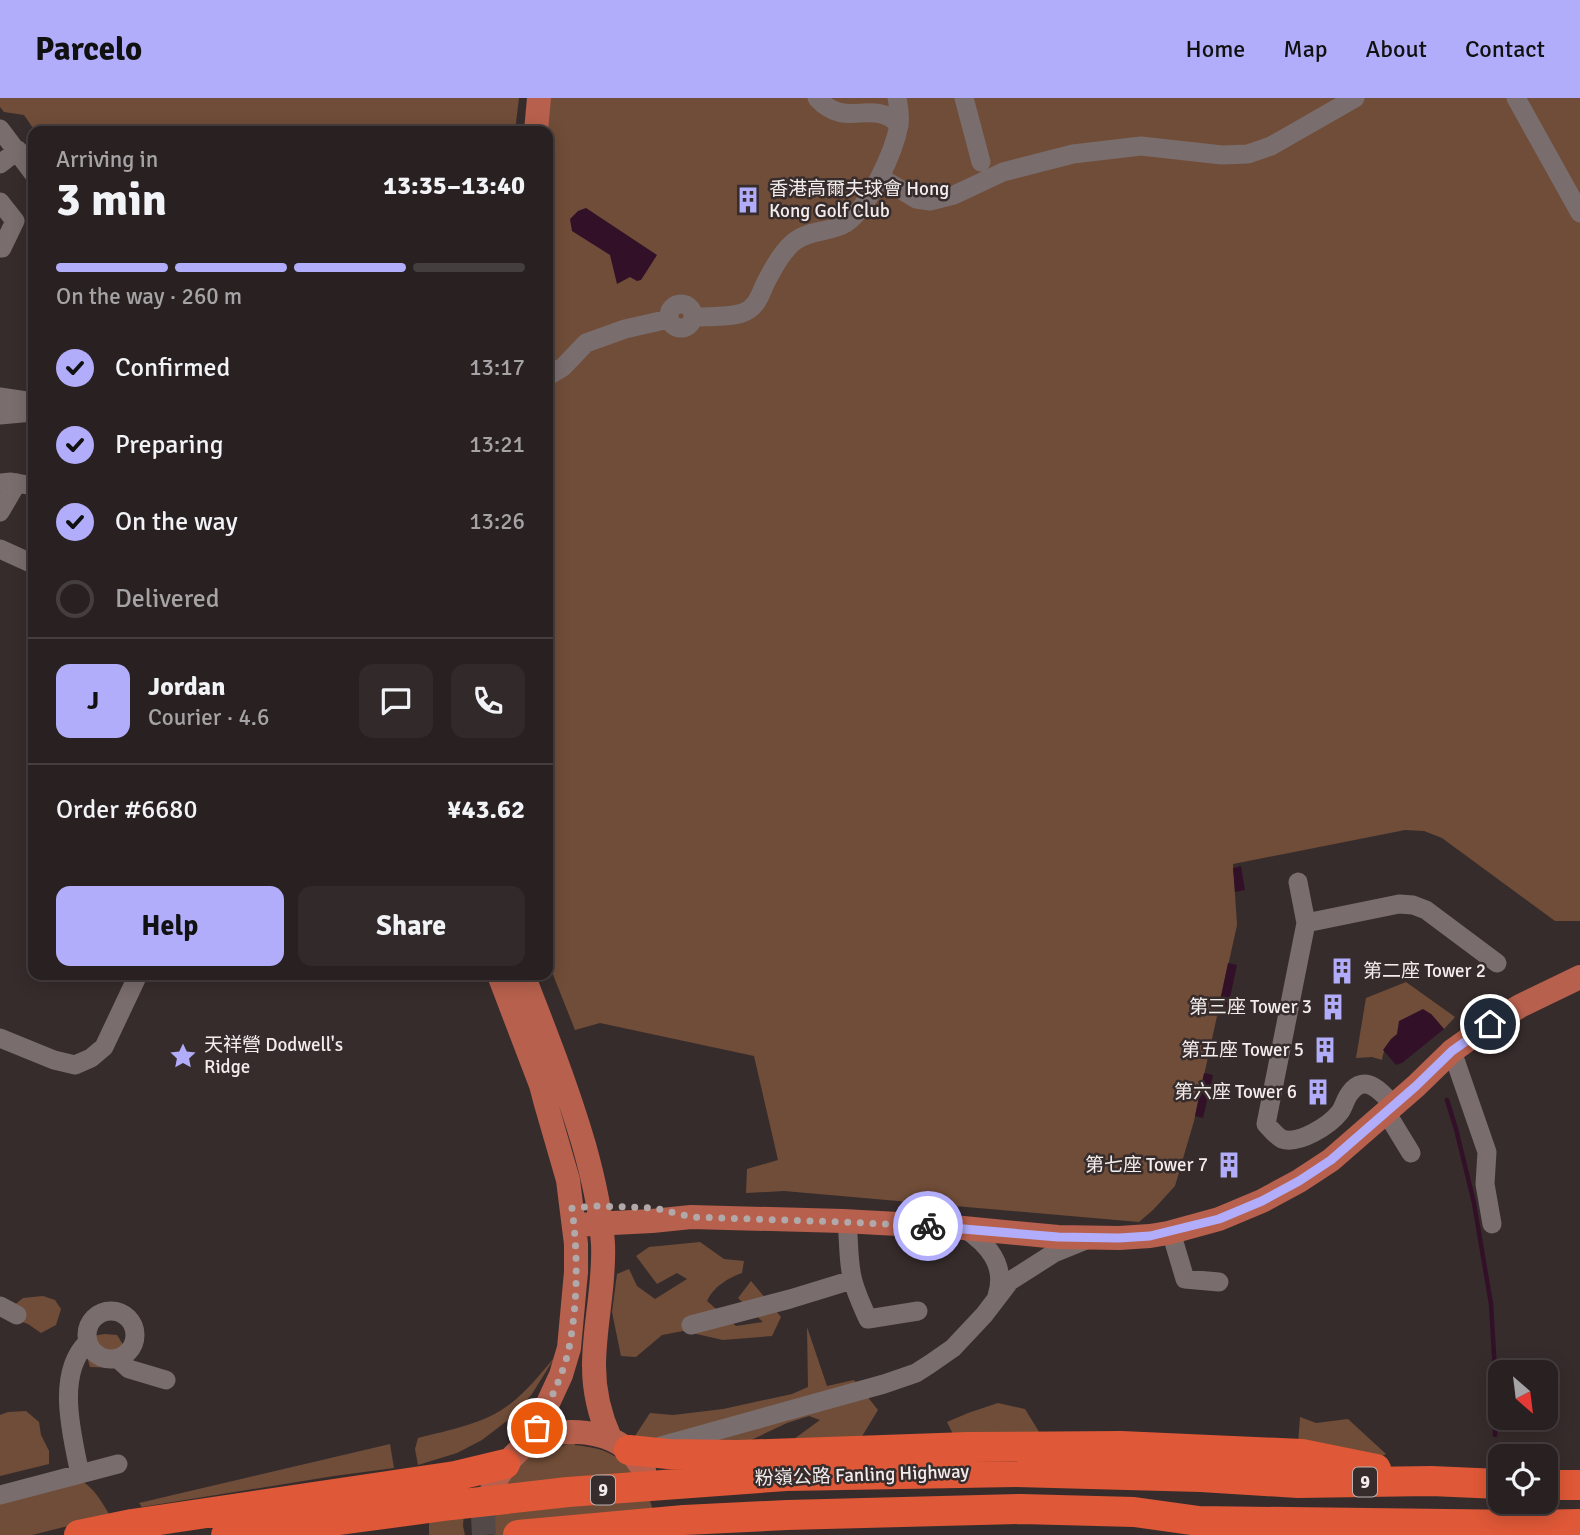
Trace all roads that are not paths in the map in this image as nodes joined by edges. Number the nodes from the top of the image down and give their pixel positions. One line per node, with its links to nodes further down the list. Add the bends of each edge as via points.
1 (539, 98): 8 (main road)
2 (817, 98): 7 (street, via 830,109 881,106)
3 (897, 98): 7 (street)
4 (964, 98): 11 (street)
5 (1355, 98): 14 (street, via 1248,155 1141,146 1073,154 1003,173 930,201 916,199)
6 (1516, 98): 16 (street)
7 (899, 124): 14 (street)
8 (536, 126)
9 (0, 129): 10 (street)
10 (18, 150): 12 (street); 13 (street)
11 (981, 162)
12 (0, 164)
13 (28, 165)
14 (880, 177): 18 (street, via 857,215 843,225 794,241 758,302 746,312 694,317 691,309 680,304 670,310 669,318 586,343)
15 (0, 202): 17 (street, via 15,221)
16 (1580, 213)
17 (0, 248)
18 (553, 373)
19 (0, 397): 20 (street)
20 (28, 401)
21 (28, 412): 22 (street)
22 (0, 415)
23 (17, 484): 24 (street)
24 (0, 512)
25 (0, 549): 26 (street)
26 (28, 562)
27 (1298, 882): 28 (street)
28 (1306, 923): 29 (street, via 1413,905); 37 (street, via 1266,1124 1281,1138 1298,1139 1326,1126 1341,1112 1352,1090 1363,1085 1375,1087)
29 (1497, 963)
30 (1580, 978): 35 (main road, via 1520,1006)
31 (136, 980): 34 (street, via 104,1047 75,1065)
32 (501, 980): 38 (main road)
33 (525, 980): 36 (main road)
34 (0, 1038)
35 (1452, 1051): 37 (main road); 43 (street, via 1487,1152 1485,1184)
36 (556, 1058): 38 (street, via 541,1069 556,1117); 40 (main road, via 578,1123)
37 (1390, 1109): 39 (street); 45 (main road, via 1299,1181 1219,1219)
38 (554, 1130): 41 (main road)
39 (1411, 1153)
40 (599, 1215): 41 (main road); 42 (main road, via 647,1222 691,1217); 56 (main road, via 603,1244 594,1369 602,1420)
41 (573, 1216): 55 (main road, via 576,1272 569,1348)
42 (848, 1222): 44 (main road); 47 (street)
43 (1492, 1224)
44 (964, 1228): 46 (main road); 49 (street, via 994,1257 1001,1283)
45 (1171, 1232): 46 (main road); 48 (street, via 1185,1279)
46 (1094, 1238): 49 (street, via 1032,1266 1010,1281)
47 (852, 1280): 50 (street, via 868,1319); 51 (street)
48 (1219, 1282)
49 (996, 1300): 56 (street, via 953,1348 916,1373)
50 (918, 1311)
51 (691, 1325)
52 (88, 1342): 53 (street, via 99,1356); 53 (street, via 91,1322 118,1312 131,1322 135,1337 129,1352); 58 (street, via 79,1352 69,1386)
53 (117, 1358): 54 (street, via 129,1368)
54 (166, 1380)
55 (530, 1442): 56 (main road, via 568,1432 589,1433); 59 (main road)
56 (632, 1452): 60 (highway, via 1121,1446 1302,1454)
57 (118, 1464): 58 (street)
58 (80, 1474): 64 (street)
59 (499, 1474): 67 (highway, via 455,1476)
60 (1431, 1480): 61 (highway, 粉嶺公路 Fanling Highway / 9); 68 (highway, 粉嶺公路 Fanling Highway / 9, via 1298,1483 1016,1472 786,1476 443,1506)
61 (1488, 1483)
62 (1558, 1485): 63 (highway)
63 (1580, 1485)
64 (0, 1495)
65 (1199, 1521): 66 (highway, 粉嶺公路 Fanling Highway / 9); 69 (highway, 粉嶺公路 Fanling Highway / 9, via 1133,1512 1021,1509 684,1520); 70 (highway)
66 (1580, 1524)
67 (79, 1535)
68 (226, 1535)
69 (518, 1535)
70 (1145, 1535)

